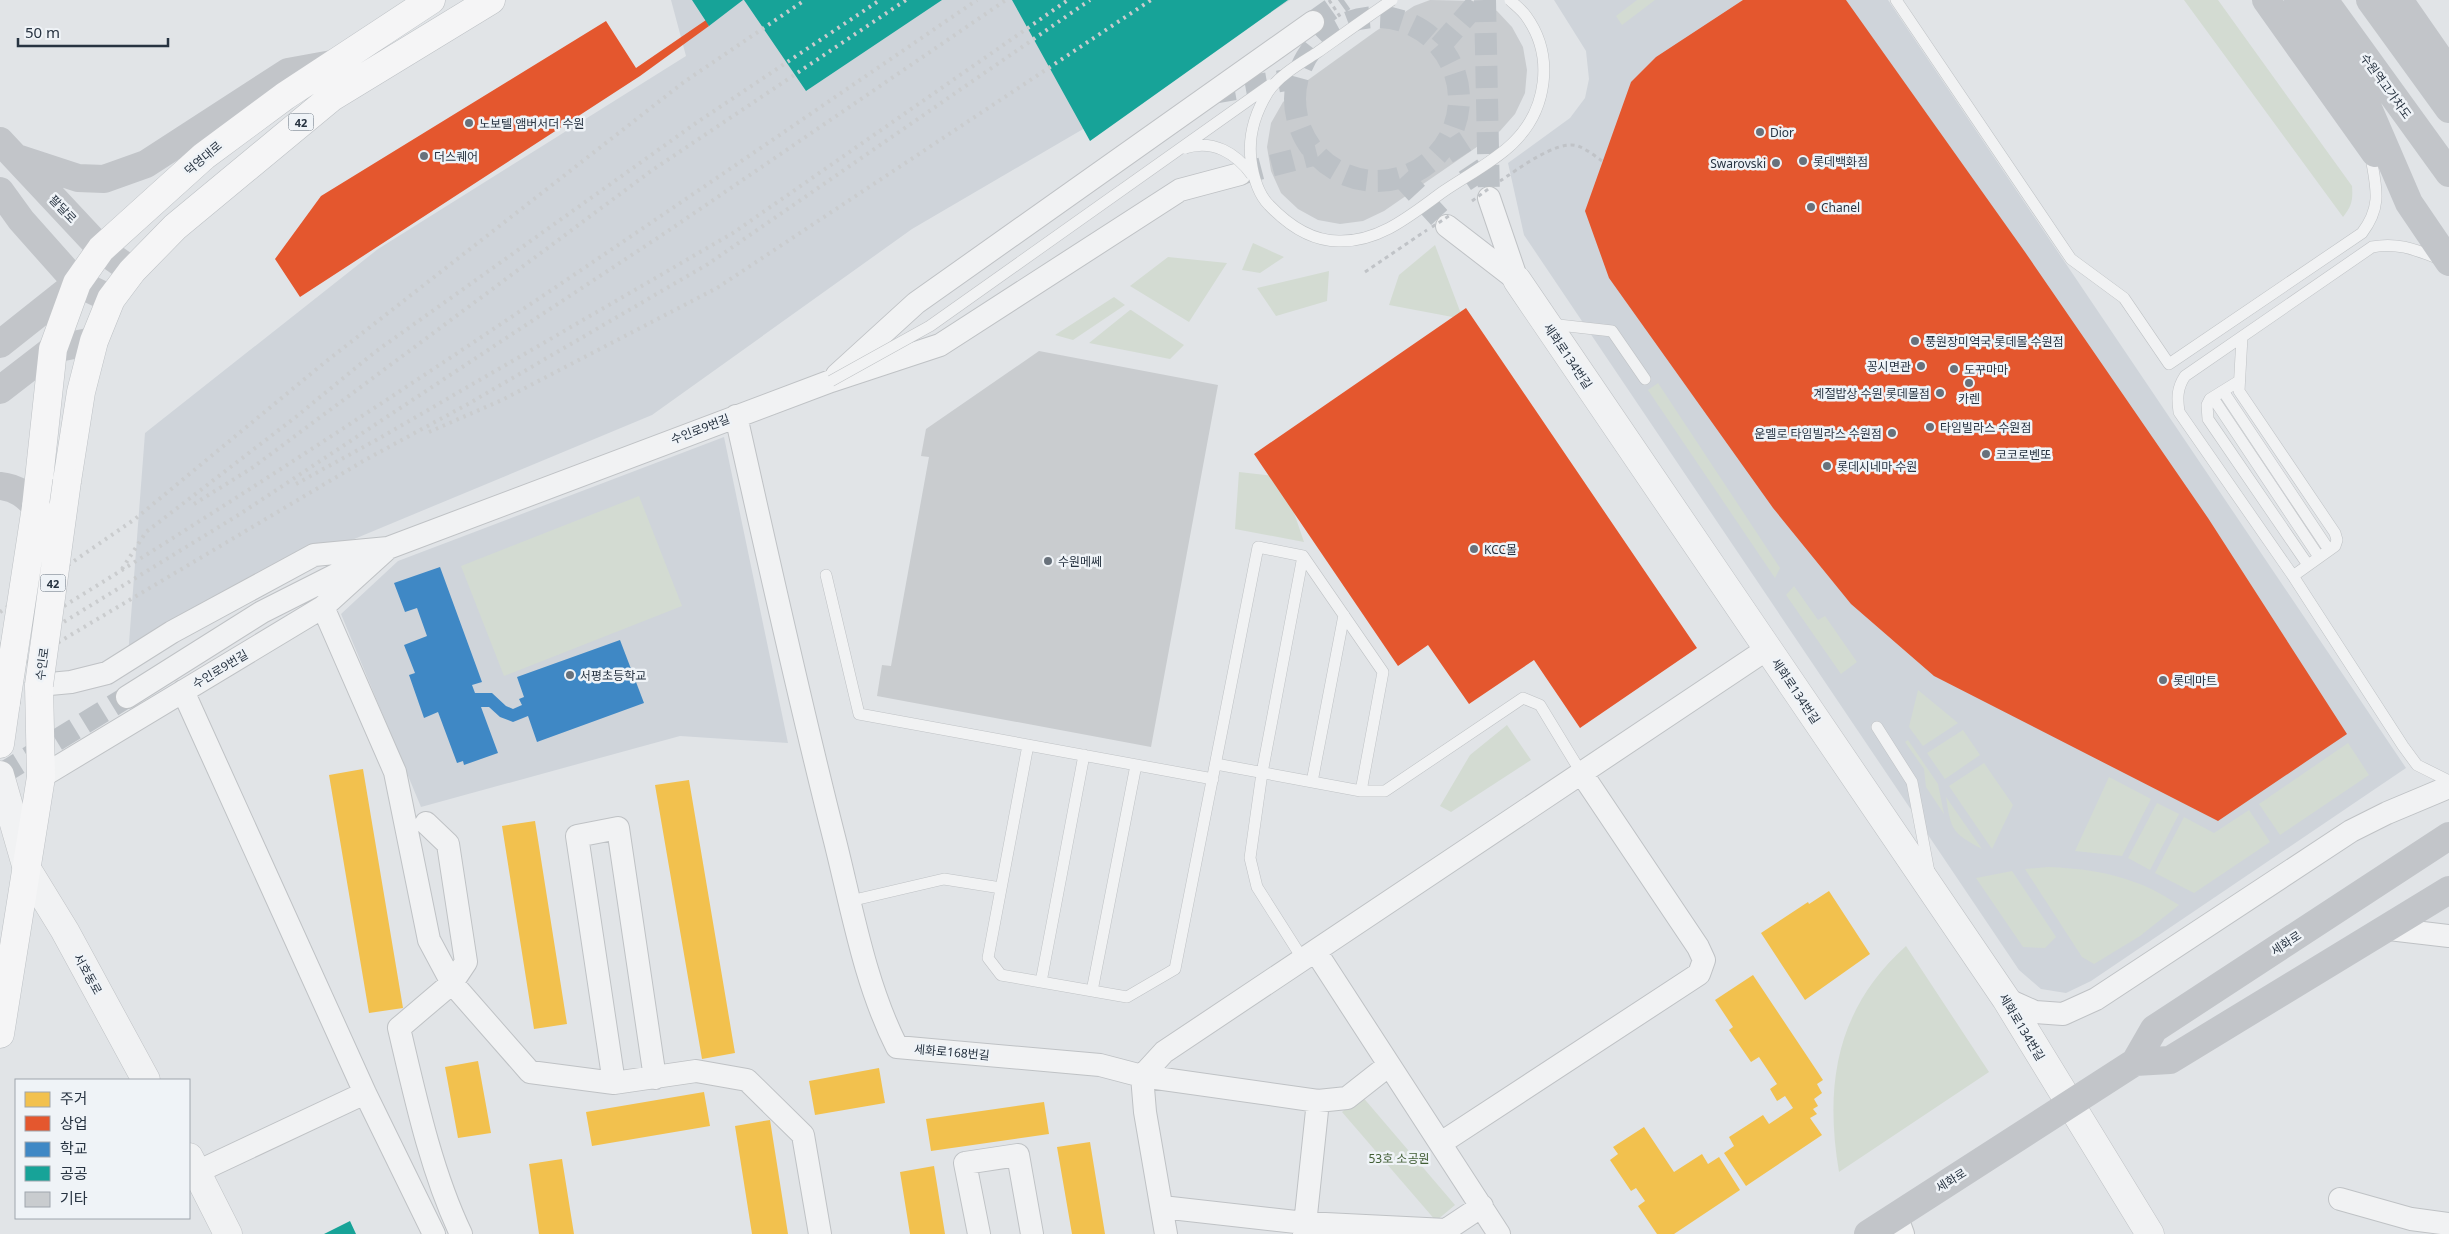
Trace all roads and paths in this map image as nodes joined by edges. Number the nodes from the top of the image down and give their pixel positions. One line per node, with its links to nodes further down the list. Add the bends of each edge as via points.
1 (430, 0): 14 (main road, 덕영대로 / 42)
2 (491, 0): 30 (main road, 42, via 332,97 175,227)
3 (1392, 0): 15 (lane, bridge)
4 (1510, 0): 12 (lane, bridge)
5 (1518, 0): 12 (lane, bridge)
6 (1896, 0): 18 (lane, via 2071,259 2124,298 2169,364 2362,233 2373,219 2378,200)
7 (2266, 0): 18 (main road)
8 (2298, 0): 26 (main road, via 2356,80)
9 (2324, 0): 22 (main road, 수원역고가차도)
10 (2370, 0): 17 (main road)
11 (2400, 0): 16 (main road)
12 (1526, 16): 23 (lane, bridge, via 1540,41 1545,69 1542,97 1530,123 1512,144 1392,227 1368,238 1340,242 1312,237 1287,223 1267,203)
13 (1312, 22): 35 (street)
14 (332, 64): 19 (main road, via 288,72 146,164 104,179 78,178); 28 (main road, 덕영대로 / 42, via 204,156)
15 (1289, 72): 20 (lane, bridge); 23 (lane, bridge, via 1269,91 1255,117)
16 (2449, 72)
17 (2449, 109)
18 (2369, 144): 26 (main road)
19 (8, 149): 28 (main road, 팔달로)
20 (1179, 150): 23 (lane, bridge, via 1207,144 1226,150 1241,160); 43 (lane, bridge, via 930,326)
21 (1602, 161): 25 (path, bridge, via 1577,146 1553,150 1527,163)
22 (2449, 173)
23 (1247, 175): 40 (street, via 1180,190)
24 (0, 191): 33 (main road, via 20,220)
25 (1480, 200): 32 (street)
26 (2409, 203): 29 (main road)
27 (1450, 220): 31 (path, bridge); 32 (street)
28 (101, 249): 30 (main road, 팔달로); 33 (main road, 덕영대로 / 42)
29 (2449, 262): 37 (lane, via 2404,245 2372,246)
30 (132, 271): 34 (main road, 42)
31 (1364, 272)
32 (1517, 280): 36 (street, 세화로134번길)
33 (77, 283): 34 (main road); 39 (main road, 덕영대로); 41 (main road, 42)
34 (111, 299): 38 (main road, 수인로 / 42)
35 (916, 303): 40 (street, via 913,316 920,337); 43 (street)
36 (1546, 324): 42 (lane, via 1612,331); 59 (street, 세화로134번길)
37 (2242, 337): 44 (lane); 56 (lane, via 2185,376 2178,389 2179,412)
38 (94, 341): 41 (main road); 60 (main road, 수인로 / 42, bridge, via 81,392)
39 (0, 344)
40 (940, 345): 43 (street)
41 (53, 349): 45 (main road); 50 (main road, 42)
42 (1645, 379)
43 (831, 381): 48 (street)
44 (2239, 381): 46 (lane); 52 (lane, via 2239,391 2244,400 2335,533 2335,546)
45 (0, 390)
46 (2223, 391): 47 (lane); 52 (lane)
47 (2213, 398): 52 (lane); 54 (lane, via 2207,405 2208,419)
48 (736, 416): 51 (street, 수인로9번길); 67 (street, 수인로9번길)
49 (0, 486): 50 (main road, via 25,494)
50 (36, 507): 64 (main road, 42, bridge)
51 (388, 548): 57 (street, 수인로9번길); 60 (street, 수인로9번길, via 314,555 172,632 107,673 71,682); 62 (street, via 262,612 178,668)
52 (2324, 554): 54 (lane)
53 (1303, 556): 58 (lane); 68 (lane, via 1258,547); 70 (lane)
54 (2308, 565): 56 (lane)
55 (826, 575): 65 (lane, via 859,714)
56 (2293, 576): 75 (lane, via 2402,746 2417,765)
57 (323, 607): 61 (street, 수인로9번길); 90 (street, via 395,772 429,940)
58 (1344, 615): 76 (lane); 78 (lane, via 1383,672)
59 (1767, 649): 71 (street); 84 (street, 세화로134번길)
60 (39, 685): 73 (main road, 수인로 / 42)
61 (183, 691): 73 (street, 수인로9번길); 100 (street)
62 (127, 697)
63 (1877, 727): 84 (lane, via 1912,782)
64 (0, 744)
65 (1028, 745): 66 (lane); 82 (lane)
66 (1084, 755): 69 (lane); 89 (lane)
67 (815, 763): 85 (street, 세화로168번길)
68 (1216, 764): 70 (lane); 74 (lane)
69 (1136, 765): 74 (lane); 91 (lane)
70 (1262, 773): 76 (lane); 88 (lane, via 1250,858 1257,887)
71 (1582, 774): 78 (lane, via 1540,705 1523,698 1385,791); 88 (street); 103 (street, via 1698,947 1704,960 1699,974)
72 (0, 775): 81 (street, 서호동로)
73 (41, 777): 81 (main road, 수인로 / 42)
74 (1213, 779): 91 (lane, via 1175,969 1127,997)
75 (2449, 781)
76 (1312, 782): 78 (lane)
77 (2449, 787): 92 (street, via 2351,831 2096,999 2063,1014 2034,1012)
78 (1361, 791)
79 (426, 823): 90 (street, via 448,844 466,962)
80 (2449, 836): 94 (main road, 세화로, via 2154,1029)
81 (27, 869): 93 (main road, 수인로 / 42); 98 (street, 서호동로, via 65,931)
82 (1001, 888): 85 (lane, via 944,879); 89 (lane, via 988,958 1001,975)
83 (2449, 890): 86 (main road)
84 (1932, 891): 92 (street, 세화로134번길)
85 (850, 901): 96 (street, 세화로168번길, via 877,998 897,1047 1100,1064)
86 (2389, 928): 87 (street); 94 (main road, via 2170,1060)
87 (2449, 936)
88 (1310, 956): 95 (street); 96 (street, via 1164,1052)
89 (1041, 982): 91 (lane)
90 (452, 983): 99 (street, via 530,1072); 114 (street, via 399,1028 449,1209)
91 (1092, 991)
92 (2006, 999): 102 (street, 세화로134번길)
93 (0, 1034)
94 (2136, 1062): 102 (main road, 세화로)
95 (1389, 1065): 101 (street, via 1347,1098); 103 (street)
96 (1142, 1076): 101 (street); 107 (street)
97 (656, 1078): 99 (street); 99 (street, via 618,828 577,836); 115 (street, via 696,1071 747,1080 803,1134)
98 (145, 1079)
99 (614, 1083)
100 (365, 1092): 104 (street); 113 (street)
101 (1318, 1102): 111 (street)
102 (2070, 1106): 109 (main road, 세화로); 121 (street, 세화로134번길)
103 (1441, 1142): 106 (street)
104 (193, 1165): 112 (street)
105 (2340, 1199): 110 (street)
106 (1482, 1206): 111 (street, via 1446,1230); 119 (street)
107 (1162, 1207): 111 (street); 118 (street)
108 (2449, 1224): 110 (street)
109 (1900, 1225): 120 (main road, 세화로)
110 (2416, 1226)
111 (1305, 1228)
112 (228, 1234)
113 (434, 1234)
114 (461, 1234)
115 (820, 1234)
116 (979, 1234): 117 (street, via 965,1163 1018,1155)
117 (1032, 1234)
118 (1166, 1234)
119 (1500, 1234)
120 (1868, 1234)
121 (2150, 1234)

